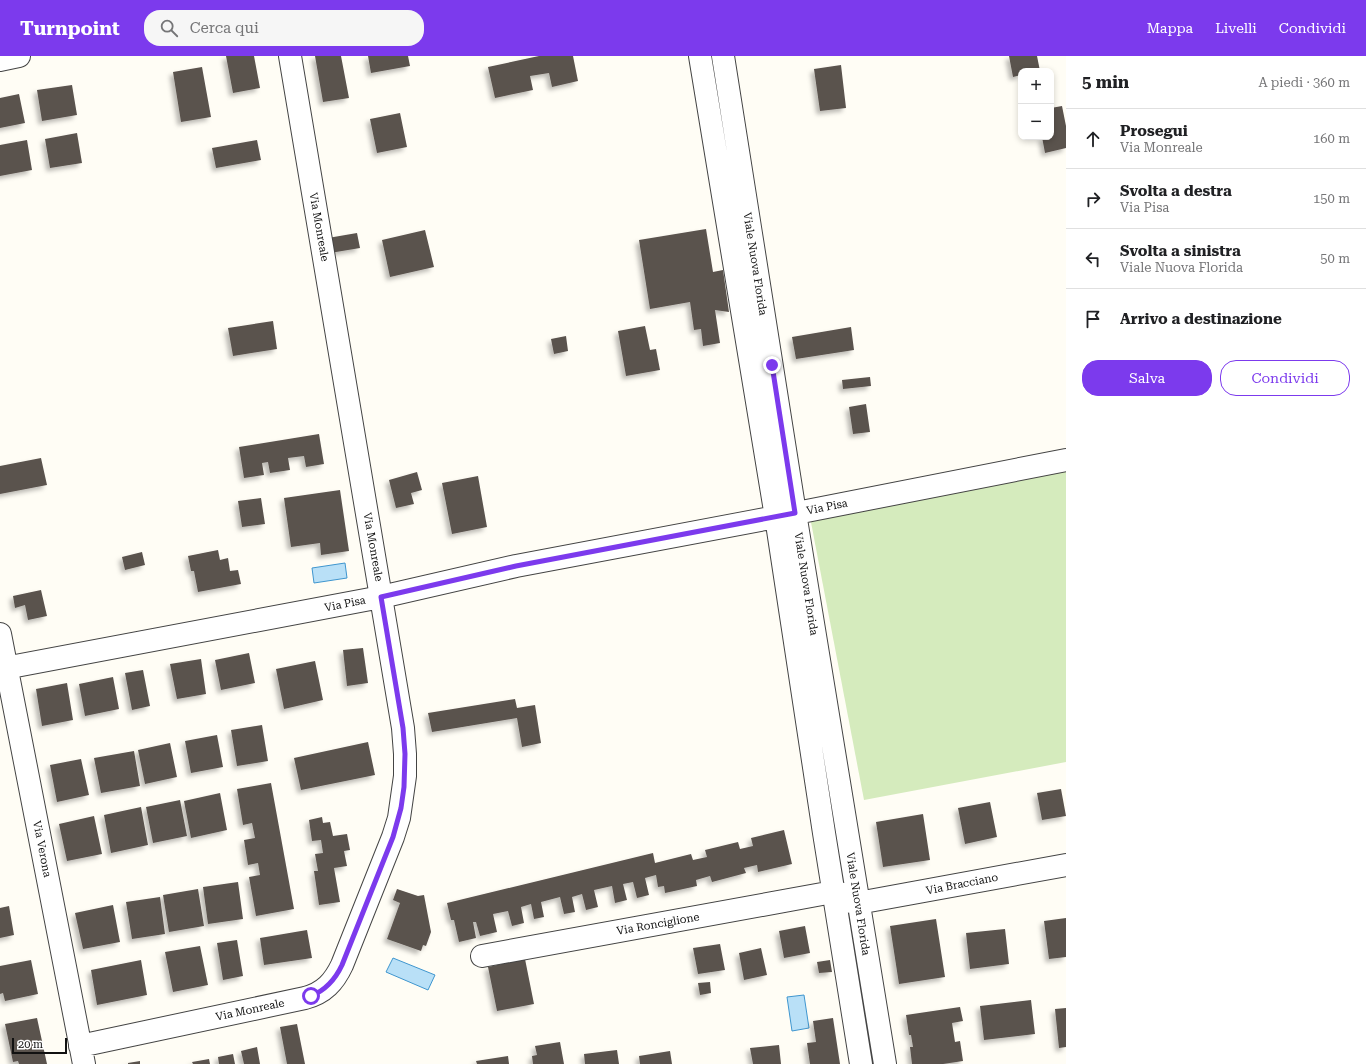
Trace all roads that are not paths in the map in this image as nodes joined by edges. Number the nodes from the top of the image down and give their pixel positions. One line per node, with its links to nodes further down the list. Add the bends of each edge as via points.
1 (19, 56): 5 (street)
2 (290, 56): 8 (street, Via Monreale)
3 (700, 56): 7 (street, Viale Nuova Florida)
4 (723, 56): 7 (street, Viale Nuova Florida)
5 (0, 60)
6 (1066, 460): 7 (street, Via Pisa)
7 (785, 515): 8 (street, Via Pisa, via 516,566); 11 (street, Viale Nuova Florida); 12 (street, Viale Nuova Florida)
8 (381, 597): 10 (street, Via Pisa); 17 (street, Via Monreale, via 403,728 404,787 393,837 334,980 311,996)
9 (0, 634): 10 (street, Via Verona)
10 (3, 668): 17 (street, Via Verona)
11 (834, 756): 12 (street); 15 (street, Viale Nuova Florida)
12 (813, 760): 14 (street, Viale Nuova Florida)
13 (1066, 865): 15 (street, Via Bracciano)
14 (833, 892): 15 (street, via 840,892 850,902); 16 (street, Via Ronciglione); 18 (street, Viale Nuova Florida)
15 (858, 904): 19 (street, Viale Nuova Florida)
16 (482, 956)
17 (82, 1055)
18 (861, 1064)
19 (885, 1064)

